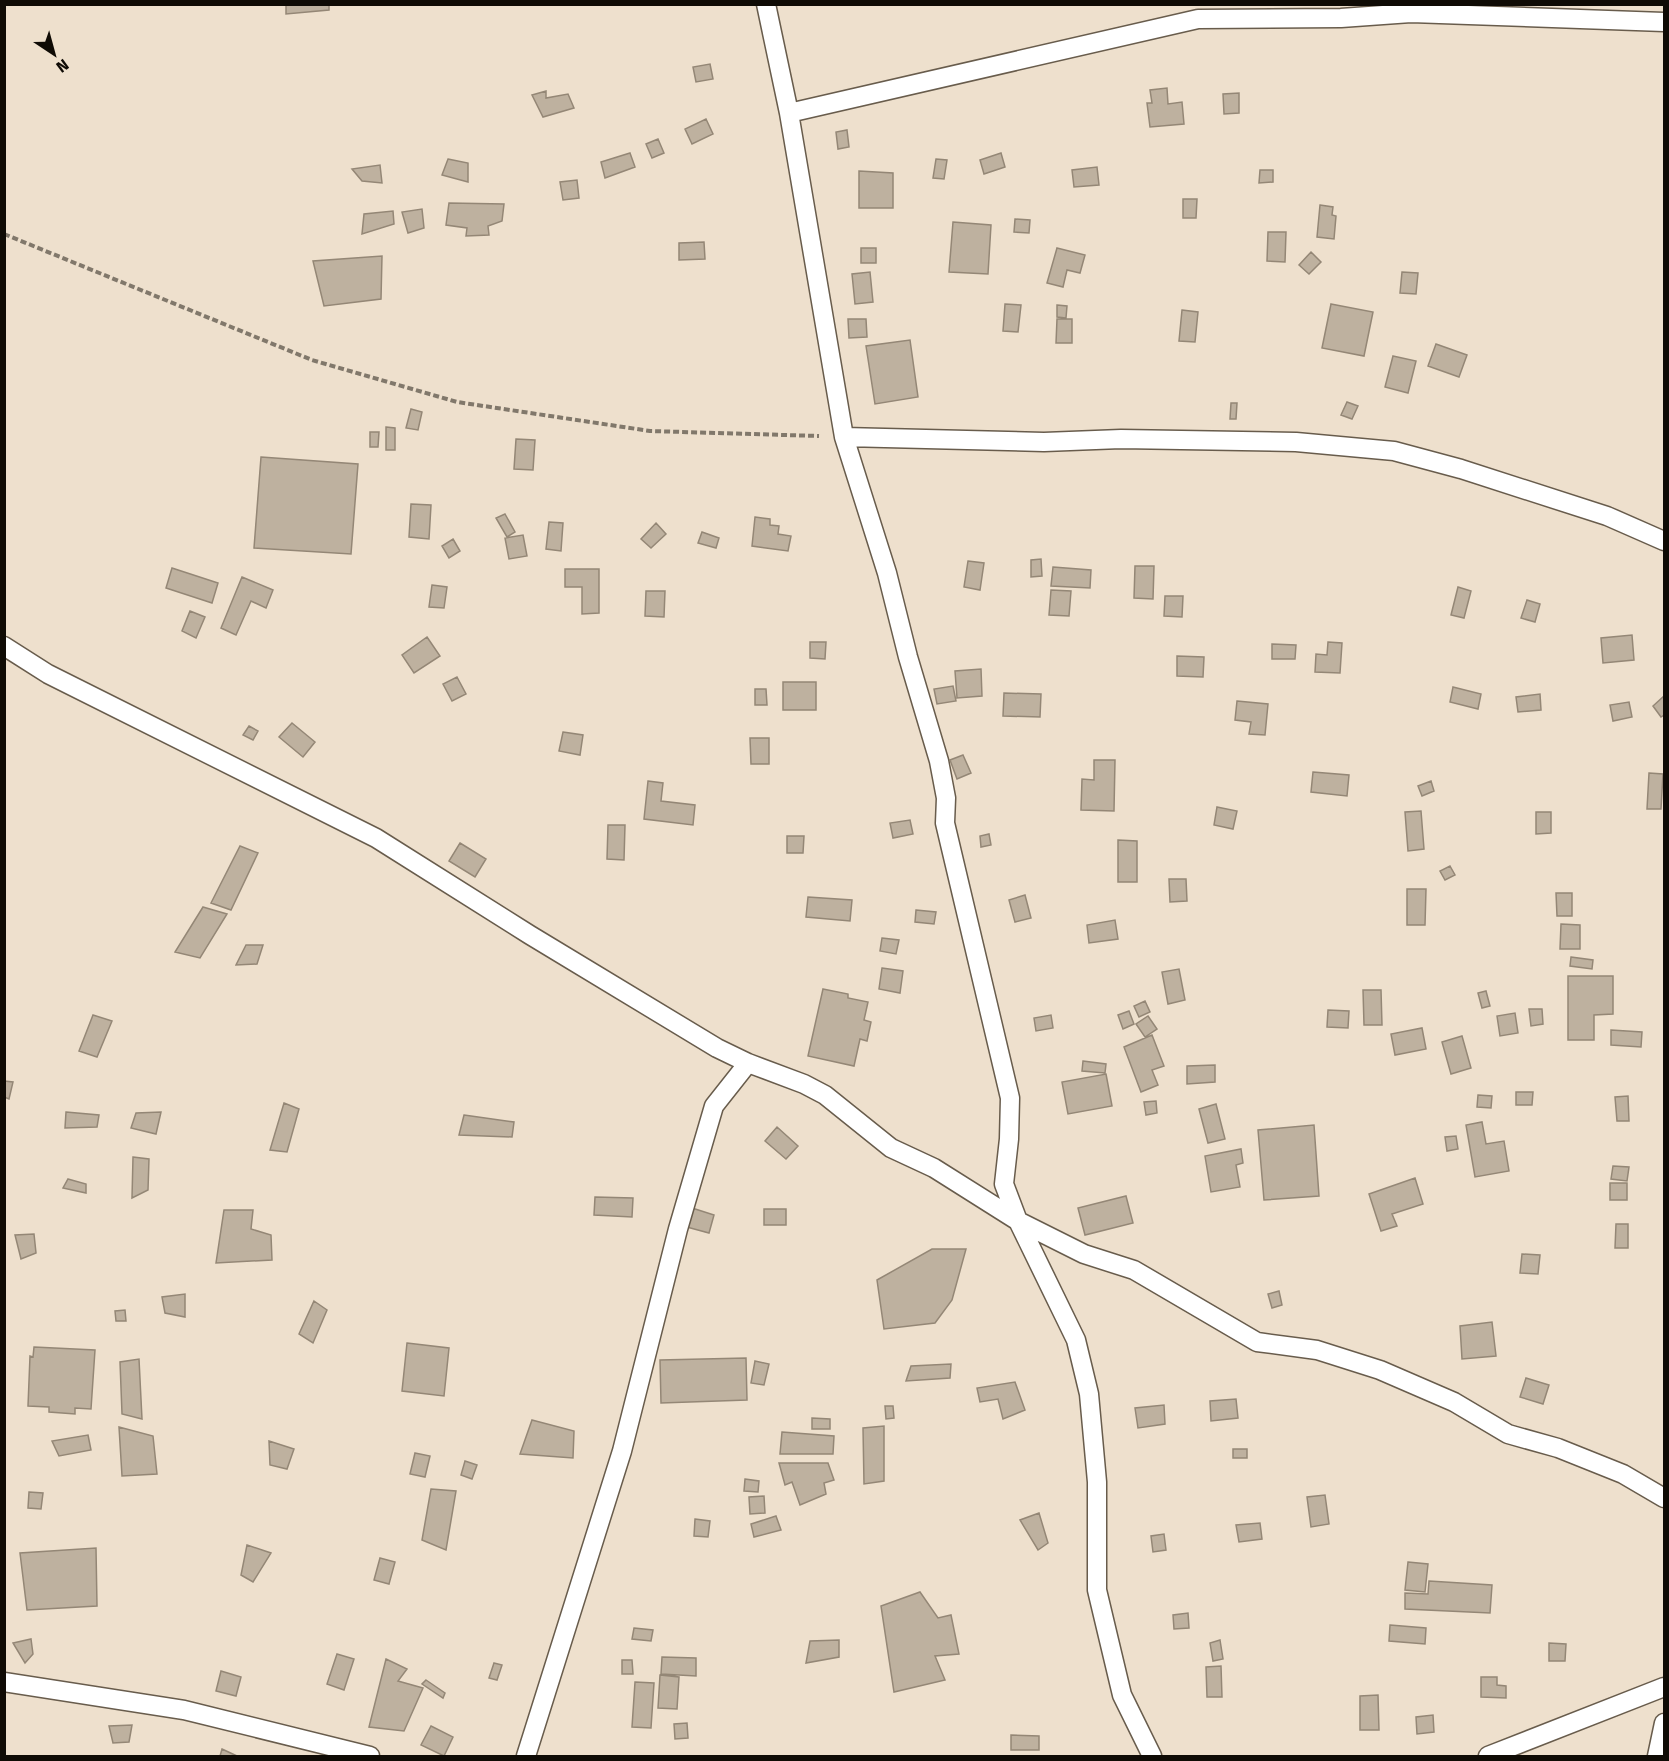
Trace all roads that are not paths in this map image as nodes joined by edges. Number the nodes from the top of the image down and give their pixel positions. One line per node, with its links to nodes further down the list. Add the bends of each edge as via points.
1 (766, 4): 3 (lane)
2 (1665, 22): 3 (lane, via 1411,13 1341,18 1198,19)
3 (789, 112): 4 (lane)
4 (844, 437): 5 (lane, via 1284,442 1394,451 1607,516); 8 (lane, via 939,760 946,798 945,823 1010,1098 1004,1184)
5 (1665, 541)
6 (4, 646): 7 (lane, via 48,674 376,838 540,941)
7 (748, 1063): 8 (lane, via 825,1095 891,1148 934,1168); 14 (lane, via 714,1106 678,1229 622,1451)
8 (1018, 1221): 9 (lane, via 1084,1254 1134,1270 1257,1342 1317,1350 1380,1370 1455,1402 1508,1434 1569,1452 1623,1474); 15 (lane, via 1076,1340 1089,1394 1097,1482 1097,1590 1122,1695)
9 (1665, 1498)
10 (4, 1682): 13 (lane, via 184,1710)
11 (1665, 1687): 16 (lane)
12 (1665, 1723): 17 (lane)
13 (370, 1756)
14 (526, 1756)
15 (1152, 1756)
16 (1488, 1756)
17 (1657, 1756)

